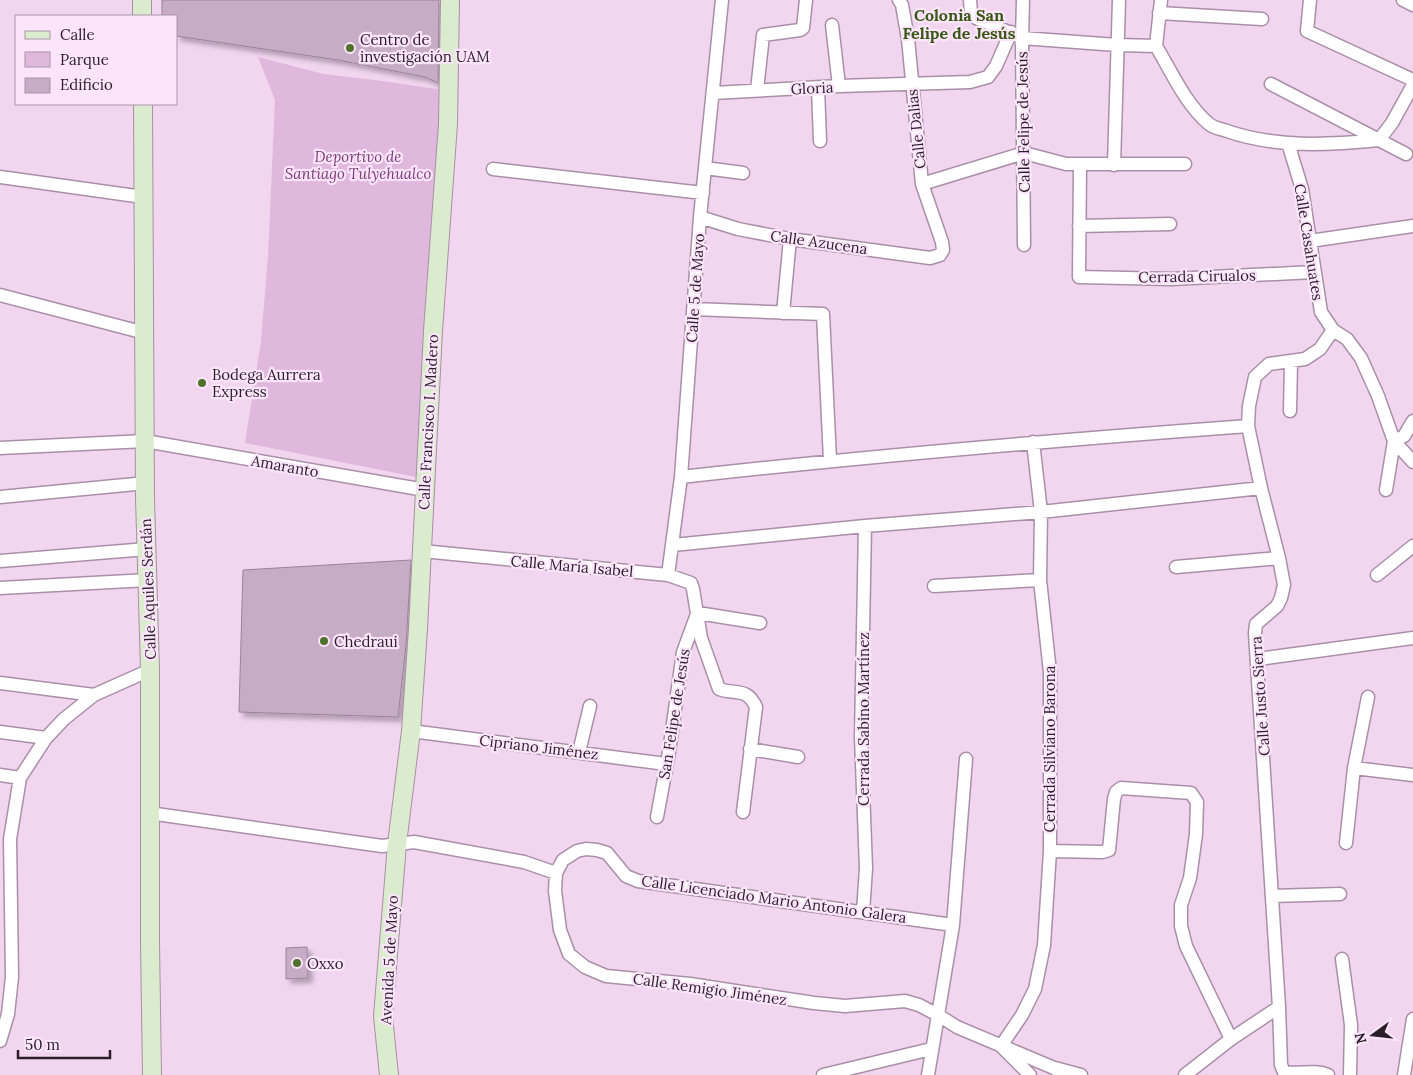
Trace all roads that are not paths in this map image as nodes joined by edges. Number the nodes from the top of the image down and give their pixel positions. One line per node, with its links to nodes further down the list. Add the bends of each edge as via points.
1 (142, 0): 14 (main road)
2 (450, 0): 71 (main road, Calle Francisco I. Madero, via 448,124)
3 (722, 0): 27 (street, Calle 5 de Mayo)
4 (806, 0): 26 (street, via 803,28 763,35)
5 (899, 0): 21 (street, Calle Dalias, via 908,39)
6 (970, 0): 17 (street, via 971,13 976,18)
7 (1023, 0): 17 (street, Calle Felipe de Jesús)
8 (1119, 0): 18 (street)
9 (1161, 0): 13 (street)
10 (1310, 0): 20 (street, via 1307,31)
11 (1403, 0): 12 (street)
12 (1413, 6)
13 (1159, 13): 15 (street); 19 (street)
14 (142, 15)
15 (1262, 19)
16 (832, 25): 24 (street)
17 (1016, 35): 18 (street); 21 (street, Gloria, via 988,77 970,82); 32 (street, Calle Felipe de Jesús)
18 (1117, 45): 19 (street); 36 (street)
19 (1156, 46): 31 (street, via 1194,108 1211,126 1238,135)
20 (1413, 80)
21 (912, 84): 24 (street, Gloria); 41 (street, Calle Dalias)
22 (1270, 84): 30 (street)
23 (1413, 85): 30 (street, via 1392,123)
24 (839, 86): 25 (street, Gloria)
25 (818, 88): 26 (street, Gloria); 29 (street)
26 (757, 90): 27 (street, Gloria)
27 (713, 94): 37 (street, Calle 5 de Mayo)
28 (143, 105): 43 (main road, Calle Aquiles Serdán)
29 (820, 140)
30 (1378, 140): 31 (street, via 1328,145); 33 (street)
31 (1288, 144): 49 (street, Calle Casahuates, via 1302,189)
32 (1024, 153): 35 (street); 41 (street); 50 (street, Calle Felipe de Jesús)
33 (1406, 154)
34 (1185, 164): 36 (street)
35 (1080, 165): 36 (street); 46 (street)
36 (1114, 165)
37 (705, 168): 39 (street); 42 (street, Calle 5 de Mayo)
38 (493, 169): 42 (street)
39 (743, 173)
40 (0, 176): 43 (street)
41 (922, 184): 51 (street, Calle Dalias, via 942,242)
42 (702, 193): 44 (street, Calle 5 de Mayo)
43 (143, 197): 57 (main road, Calle Aquiles Serdán)
44 (700, 217): 48 (street, Calle Azucena, via 738,229); 54 (street, Calle 5 de Mayo)
45 (1170, 224): 46 (street)
46 (1078, 226): 52 (street, Cerrada Cirualos, via 1079,277 1172,279)
47 (1413, 226): 49 (street)
48 (790, 239): 51 (street, Calle Azucena, via 930,258); 55 (street)
49 (1310, 241): 52 (street, Calle Casahuates)
50 (1024, 244)
51 (940, 255)
52 (1314, 272): 56 (street, Calle Casahuates, via 1321,312)
53 (0, 295): 57 (street)
54 (693, 309): 55 (street); 68 (street, Calle 5 de Mayo)
55 (783, 313): 66 (street, via 823,314)
56 (1333, 330): 58 (street, Calle Justo Sierra, via 1320,349 1305,359); 63 (street, Calle Casahuates, via 1347,339 1361,358)
57 (145, 333): 62 (main road, Calle Aquiles Serdán)
58 (1292, 362): 59 (street); 61 (street, Calle Justo Sierra, via 1269,364 1255,377)
59 (1290, 411)
60 (1413, 421): 63 (street, via 1404,436)
61 (1248, 426): 64 (street); 70 (street, Calle Justo Sierra)
62 (145, 441): 65 (street, Amaranto); 69 (main road, Calle Aquiles Serdán); 71 (street, Amaranto)
63 (1394, 441): 67 (street, Calle Casahuates); 72 (street)
64 (1033, 442): 66 (street); 74 (street, Cerrada Silviano Barona)
65 (0, 448)
66 (830, 460): 68 (street)
67 (1413, 462)
68 (681, 477): 76 (street, Calle 5 de Mayo)
69 (146, 483): 73 (street); 78 (main road, Calle Aquiles Serdán)
70 (1261, 488): 74 (street); 80 (street, Calle Justo Sierra)
71 (425, 490): 79 (main road, Calle Francisco I. Madero)
72 (1386, 490)
73 (0, 496)
74 (1041, 512): 75 (street); 86 (street, Cerrada Silviano Barona)
75 (865, 526): 76 (street); 120 (street, Cerrada Sabino Martínez, via 861,737 866,868)
76 (673, 545): 84 (street, Calle 5 de Mayo)
77 (1413, 546): 83 (street)
78 (147, 549): 81 (street); 85 (main road, Calle Aquiles Serdán)
79 (422, 551): 84 (street, Calle María Isabel); 98 (main road, Calle Francisco I. Madero)
80 (1280, 558): 82 (street); 92 (street, Calle Justo Sierra, via 1284,585 1277,606 1256,624)
81 (0, 560)
82 (1176, 567)
83 (1377, 575)
84 (668, 576): 89 (street, Calle María Isabel, via 690,583)
85 (148, 580): 88 (street); 93 (main road, Calle Aquiles Serdán)
86 (1040, 580): 87 (street); 115 (street, Cerrada Silviano Barona, via 1050,672)
87 (934, 586)
88 (0, 588)
89 (698, 613): 90 (street); 101 (street, via 701,638 719,689 744,693 756,707); 105 (street, San Felipe de Jesús, via 683,652)
90 (760, 623)
91 (1413, 638): 92 (street)
92 (1258, 659): 119 (street, Calle Justo Sierra)
93 (150, 670): 95 (street); 111 (main road, Calle Aquiles Serdán)
94 (0, 683): 95 (street)
95 (94, 695): 100 (street)
96 (1368, 697): 106 (street)
97 (590, 706): 102 (street)
98 (411, 731): 102 (street, Cipriano Jiménez); 114 (main road, Calle Francisco I. Madero)
99 (0, 732): 100 (street)
100 (46, 738): 109 (street)
101 (750, 749): 103 (street); 110 (street)
102 (579, 752): 105 (street, Cipriano Jiménez)
103 (798, 757)
104 (966, 759): 121 (street)
105 (666, 764): 112 (street, San Felipe de Jesús)
106 (1354, 768): 108 (street); 113 (street)
107 (0, 775): 109 (street)
108 (1413, 776)
109 (20, 778): 116 (street)
110 (743, 812)
111 (149, 813): 114 (street, via 382,846); 133 (main road, Calle Aquiles Serdán)
112 (657, 816)
113 (1346, 843)
114 (397, 844): 117 (street, via 423,843 524,862); 134 (main road, Avenida 5 de Mayo, via 383,1016)
115 (1050, 851): 128 (street, via 1109,850 1114,800 1120,788 1191,793 1197,802 1196,834 1190,878 1181,905 1181,926 1186,946); 130 (street, Cerrada Silviano Barona, via 1044,946 1035,989)
116 (5, 871): 123 (street)
117 (556, 873): 120 (street, Calle Licenciado Mario Antonio Galera, via 563,860 577,851 597,850 607,854 626,876 638,881); 126 (street, Calle Remigio Jiménez, via 560,930 569,954 584,967 606,976 690,984 845,1006 905,1001)
118 (1340, 894): 119 (street)
119 (1272, 896): 124 (street, Calle Justo Sierra)
120 (863, 912): 121 (street, Calle Licenciado Mario Antonio Galera)
121 (953, 925): 126 (street)
122 (1342, 959): 141 (street, via 1351,1025)
123 (6, 976): 125 (street)
124 (1280, 1007): 128 (street); 140 (street, Calle Justo Sierra, via 1281,1066 1284,1072)
125 (4, 1014): 129 (street)
126 (938, 1015): 130 (street, Calle Remigio Jiménez); 131 (street)
127 (1412, 1027): 142 (street)
128 (1231, 1039): 139 (street)
129 (0, 1041)
130 (1001, 1046): 132 (street, Calle Remigio Jiménez); 137 (street)
131 (932, 1050): 135 (street); 136 (street)
132 (1058, 1072): 138 (street)
133 (152, 1075)
134 (389, 1075)
135 (822, 1075)
136 (928, 1075)
137 (1030, 1075)
138 (1082, 1075)
139 (1185, 1075)
140 (1328, 1075)
141 (1350, 1075)
142 (1404, 1075)

